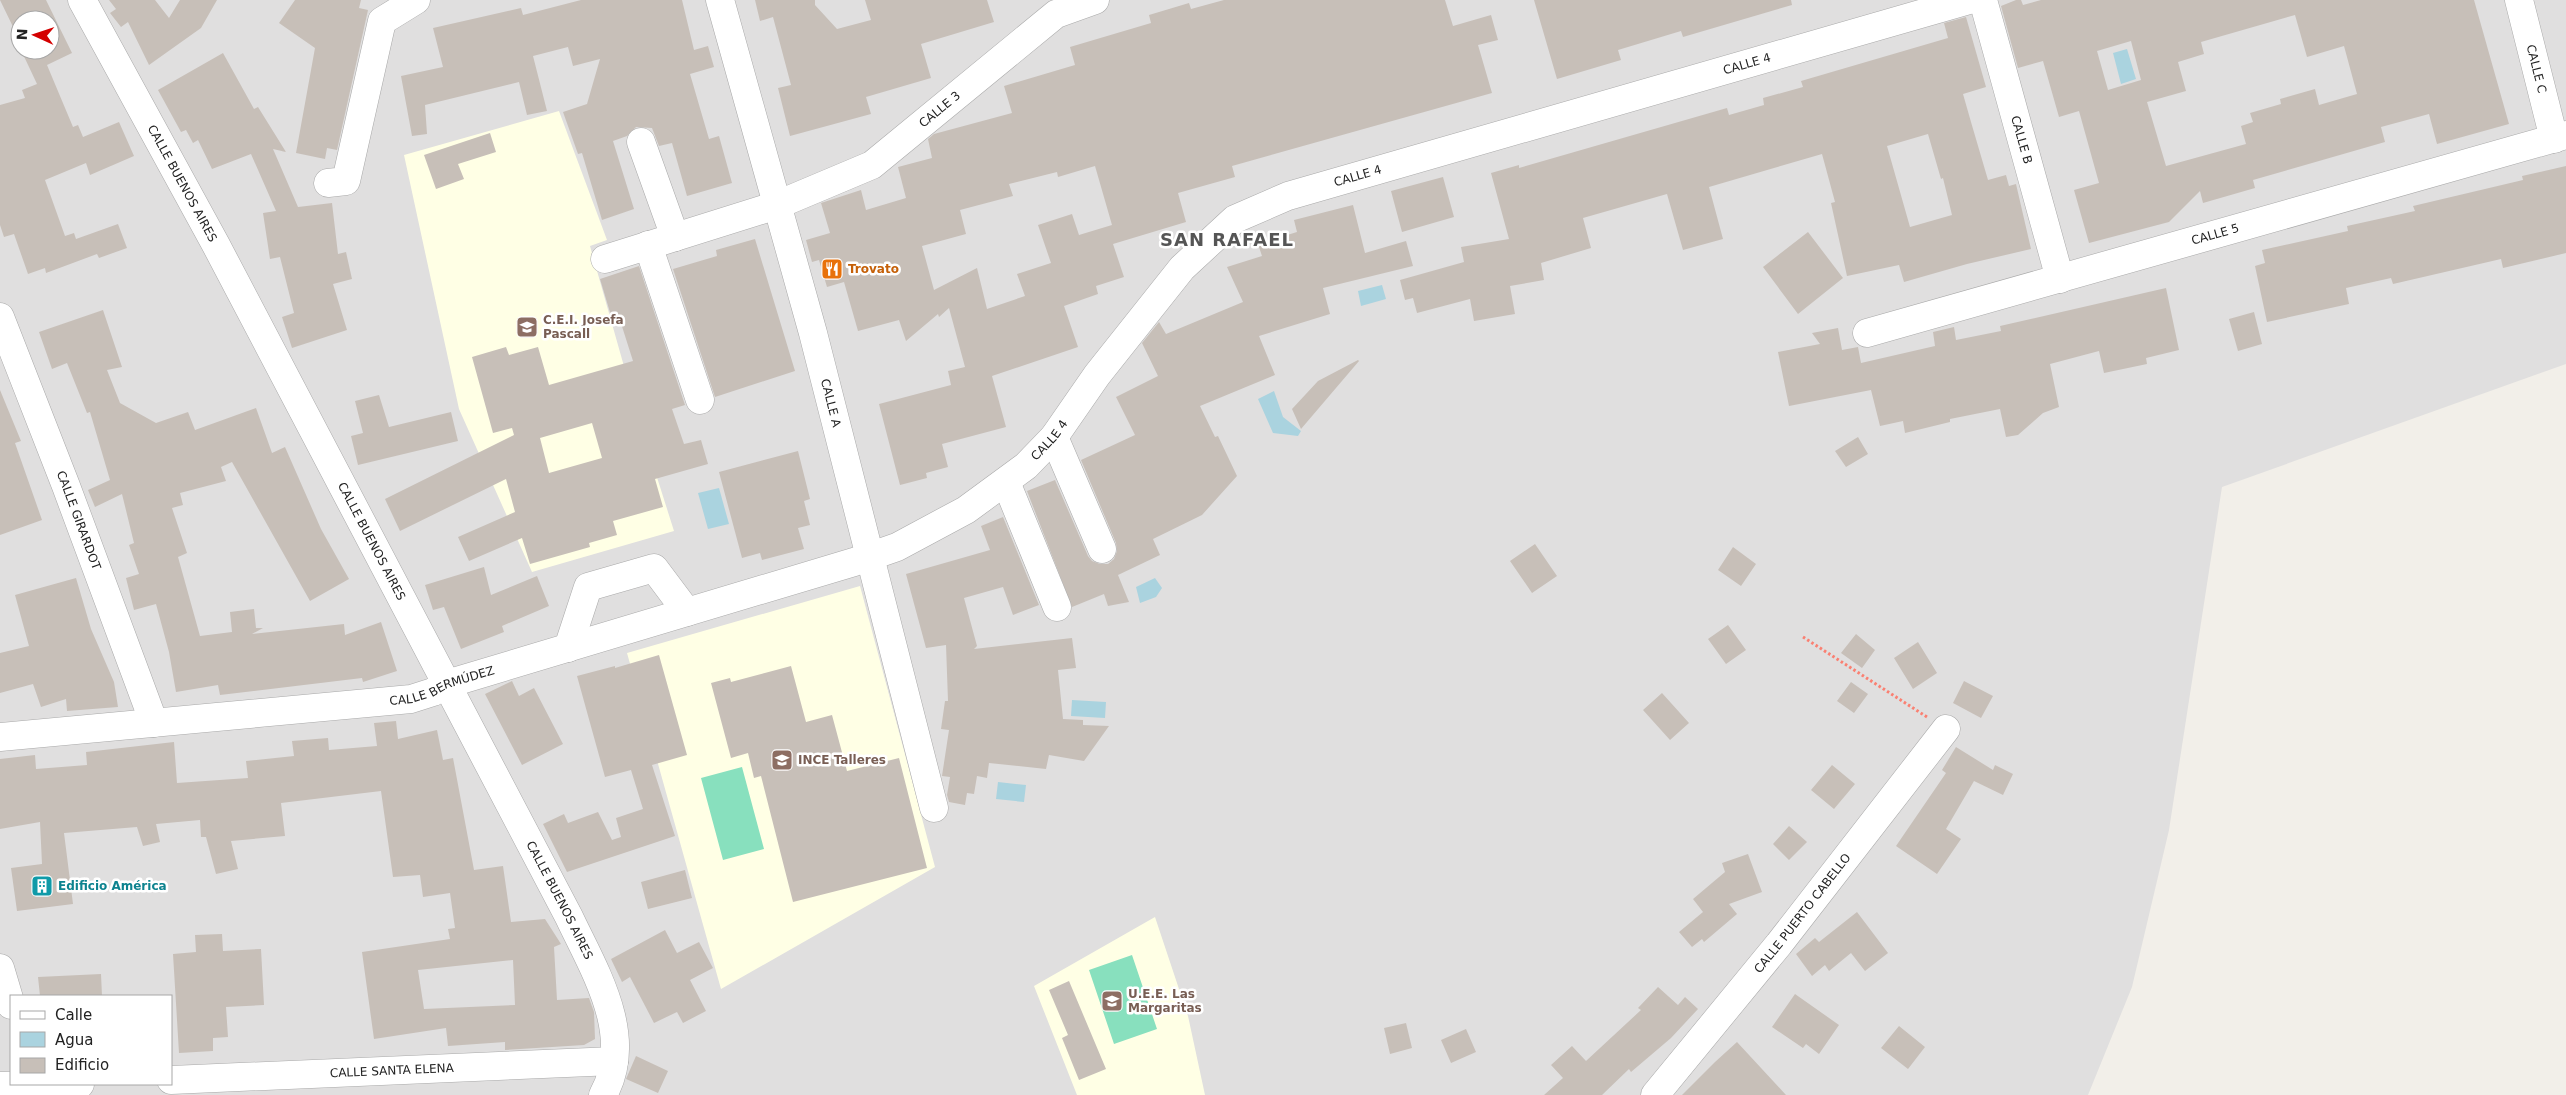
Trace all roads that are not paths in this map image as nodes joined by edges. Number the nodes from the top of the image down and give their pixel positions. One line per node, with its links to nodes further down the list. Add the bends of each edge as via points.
1 (82, 0): 26 (street, CALLE BUENOS AIRES, via 216,245)
2 (416, 0): 10 (street, via 382,21 346,181)
3 (720, 0): 11 (street, CALLE A)
4 (1096, 0): 11 (street, CALLE 3, via 1056,14 872,165)
5 (1969, 0): 19 (street, CALLE 4, via 1288,196 1248,212 1224,227 1182,268 1097,375)
6 (1983, 0): 15 (street, CALLE B)
7 (2520, 0): 8 (street, CALLE C)
8 (2560, 137): 15 (street, CALLE 5)
9 (641, 142): 12 (street)
10 (328, 183)
11 (777, 205): 12 (street, CALLE 3); 22 (street, CALLE A)
12 (674, 237): 13 (street, CALLE 3)
13 (648, 246): 14 (street, CALLE 3); 18 (street)
14 (605, 259)
15 (2060, 279): 17 (street, CALLE 5)
16 (0, 317): 27 (street, CALLE GIRARDOT)
17 (1867, 334)
18 (700, 400)
19 (1054, 437): 20 (street, CALLE 4); 21 (street)
20 (1006, 482): 22 (street, CALLE 4, via 966,510 913,540); 23 (street)
21 (1102, 549)
22 (870, 557): 24 (street, CALLE BERMÚDEZ); 30 (street, CALLE A)
23 (1057, 608)
24 (687, 612): 25 (street, CALLE BERMÚDEZ); 25 (street, via 654,568 588,586)
25 (568, 648): 26 (street, CALLE BERMÚDEZ)
26 (447, 684): 27 (street, CALLE BERMÚDEZ, via 411,700); 33 (street, CALLE BUENOS AIRES, via 589,961 614,1026)
27 (154, 723): 29 (street, CALLE BERMÚDEZ)
28 (1946, 729): 39 (street, CALLE PUERTO CABELLO, via 1779,944)
29 (0, 737)
30 (934, 808)
31 (0, 968): 32 (street)
32 (10, 1002)
33 (614, 1061): 34 (street, CALLE SANTA ELENA); 38 (street, CALLE BUENOS AIRES)
34 (172, 1080)
35 (67, 1085): 37 (street)
36 (0, 1086): 37 (street)
37 (29, 1088)
38 (603, 1095)
39 (1655, 1095)

